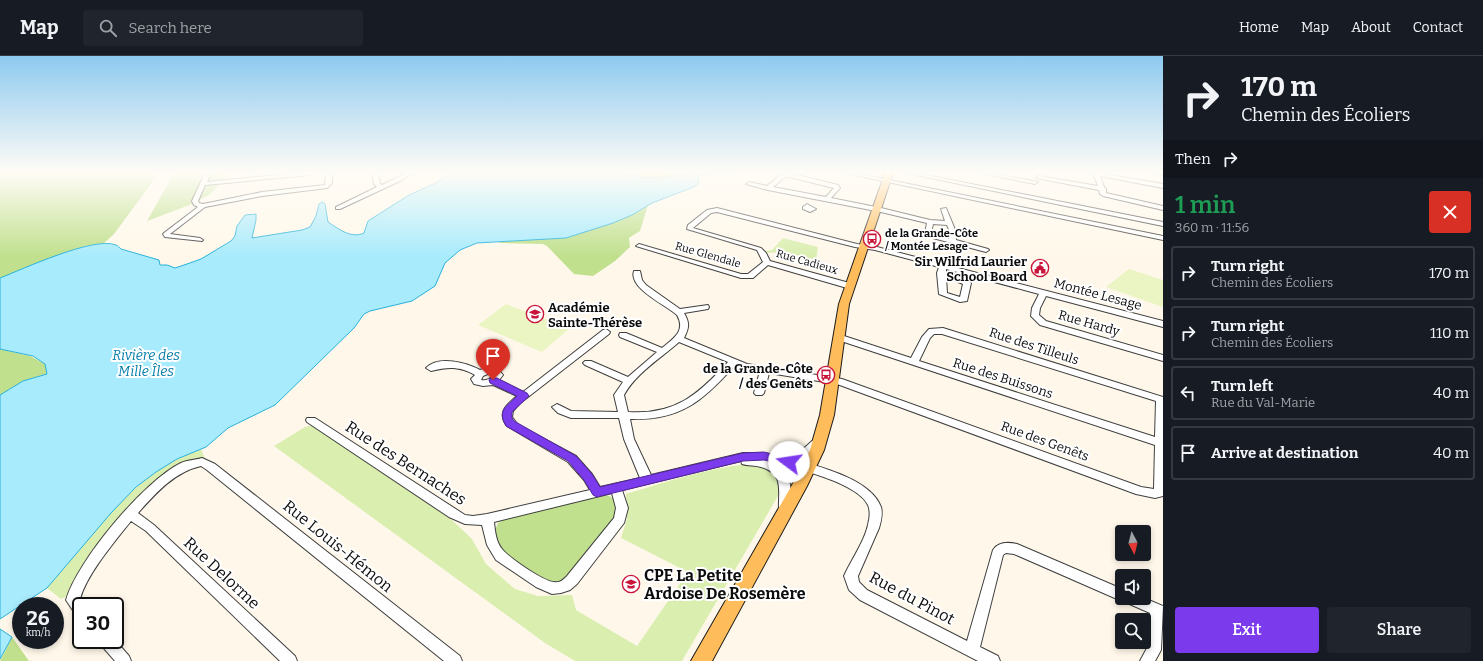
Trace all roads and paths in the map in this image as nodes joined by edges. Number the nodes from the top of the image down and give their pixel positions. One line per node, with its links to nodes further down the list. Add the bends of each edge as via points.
1 (195, 201): 10 (street)
2 (216, 201): 10 (street)
3 (353, 201): 12 (street)
4 (817, 201): 11 (street)
5 (834, 201): 14 (street)
6 (879, 201): 14 (main road)
7 (997, 201): 19 (street)
8 (1088, 201): 18 (street)
9 (1131, 201): 13 (street)
10 (203, 206): 20 (street, via 166,234)
11 (811, 207)
12 (338, 208)
13 (1163, 208)
14 (876, 209): 16 (street); 23 (main road)
15 (944, 209): 17 (street)
16 (930, 222): 17 (street); 21 (street, via 929,235)
17 (950, 223): 21 (street, via 954,235)
18 (1163, 224)
19 (1163, 238)
20 (200, 240)
21 (952, 242): 24 (street)
22 (639, 246): 25 (street, Rue Glendale, via 740,276 750,276)
23 (863, 247): 25 (street, Rue Cadieux, via 716,210 708,211 690,226 693,230 759,249); 27 (main road); 28 (street, Montée Lesage, via 942,269)
24 (986, 250)
25 (767, 262): 27 (street, Rue Cadieux)
26 (637, 273): 30 (street, via 645,289)
27 (850, 286): 34 (main road)
28 (1044, 292): 31 (street, Montée Lesage); 37 (street, Rue Hardy, via 1034,316 1043,323)
29 (705, 307): 30 (street)
30 (679, 312): 35 (street, via 684,327)
31 (1163, 324)
32 (606, 332): 46 (street)
33 (623, 335): 36 (street)
34 (838, 337): 39 (street, Rue des Buissons); 43 (main road)
35 (679, 339): 36 (street); 38 (street)
36 (663, 351): 44 (street)
37 (1163, 358)
38 (733, 362): 42 (street); 49 (street, via 707,390 681,408 658,414)
39 (914, 362): 47 (street, Rue des Tilleuls, via 926,337 932,331 943,331); 52 (street, Rue des Buissons)
40 (588, 363): 44 (street)
41 (431, 368): 46 (street, via 457,363 480,374 476,379 479,383 493,380)
42 (765, 370): 43 (street); 45 (street)
43 (832, 380): 51 (main road); 52 (street, Rue des Genêts, via 1140,491 1156,494 1160,493)
44 (630, 381): 49 (street, via 621,390)
45 (759, 393)
46 (524, 396): 58 (street, via 508,410 508,421 572,459)
47 (1162, 400): 52 (street, Rue des Genêts)
48 (557, 407): 49 (street, via 561,412 570,415)
49 (623, 415): 56 (street, via 632,448)
50 (311, 420): 61 (street, Rue des Bernaches, via 458,517 474,522)
51 (820, 441): 53 (street, Rue des Bernaches, via 799,455); 55 (main road)
52 (1161, 443)
53 (768, 457): 54 (street, Rue des Bernaches, via 751,456); 55 (street, Rue des Bernaches)
54 (721, 461): 56 (street, Rue des Bernaches); 59 (street, Rue des Bernaches, via 756,462 774,468 784,482)
55 (809, 468): 59 (main road); 67 (street, Rue du Pinot, via 859,489 874,504 875,522 851,576 856,589 865,596)
56 (647, 480): 57 (street, Rue des Bernaches)
57 (616, 488): 58 (street, Rue des Bernaches); 61 (street, via 622,505 620,520 572,580 562,587 546,586 503,558 494,546)
58 (597, 492): 61 (street, Rue des Bernaches)
59 (785, 511): 71 (main road)
60 (129, 515): 63 (street, via 86,572); 69 (street, Rue Delorme, via 150,528); 70 (street, Rue Louis-Hémon, via 144,498 186,465 204,462)
61 (487, 519)
62 (1115, 592): 67 (street, via 1017,549 1002,549 997,554)
63 (73, 597)
64 (1146, 605): 65 (street)
65 (1160, 611): 73 (street, via 1154,650)
66 (114, 649): 68 (street)
67 (972, 650): 72 (street, Rue du Pinot)
68 (124, 661)
69 (290, 661)
70 (455, 661)
71 (701, 661)
72 (994, 661)
73 (1147, 661)

